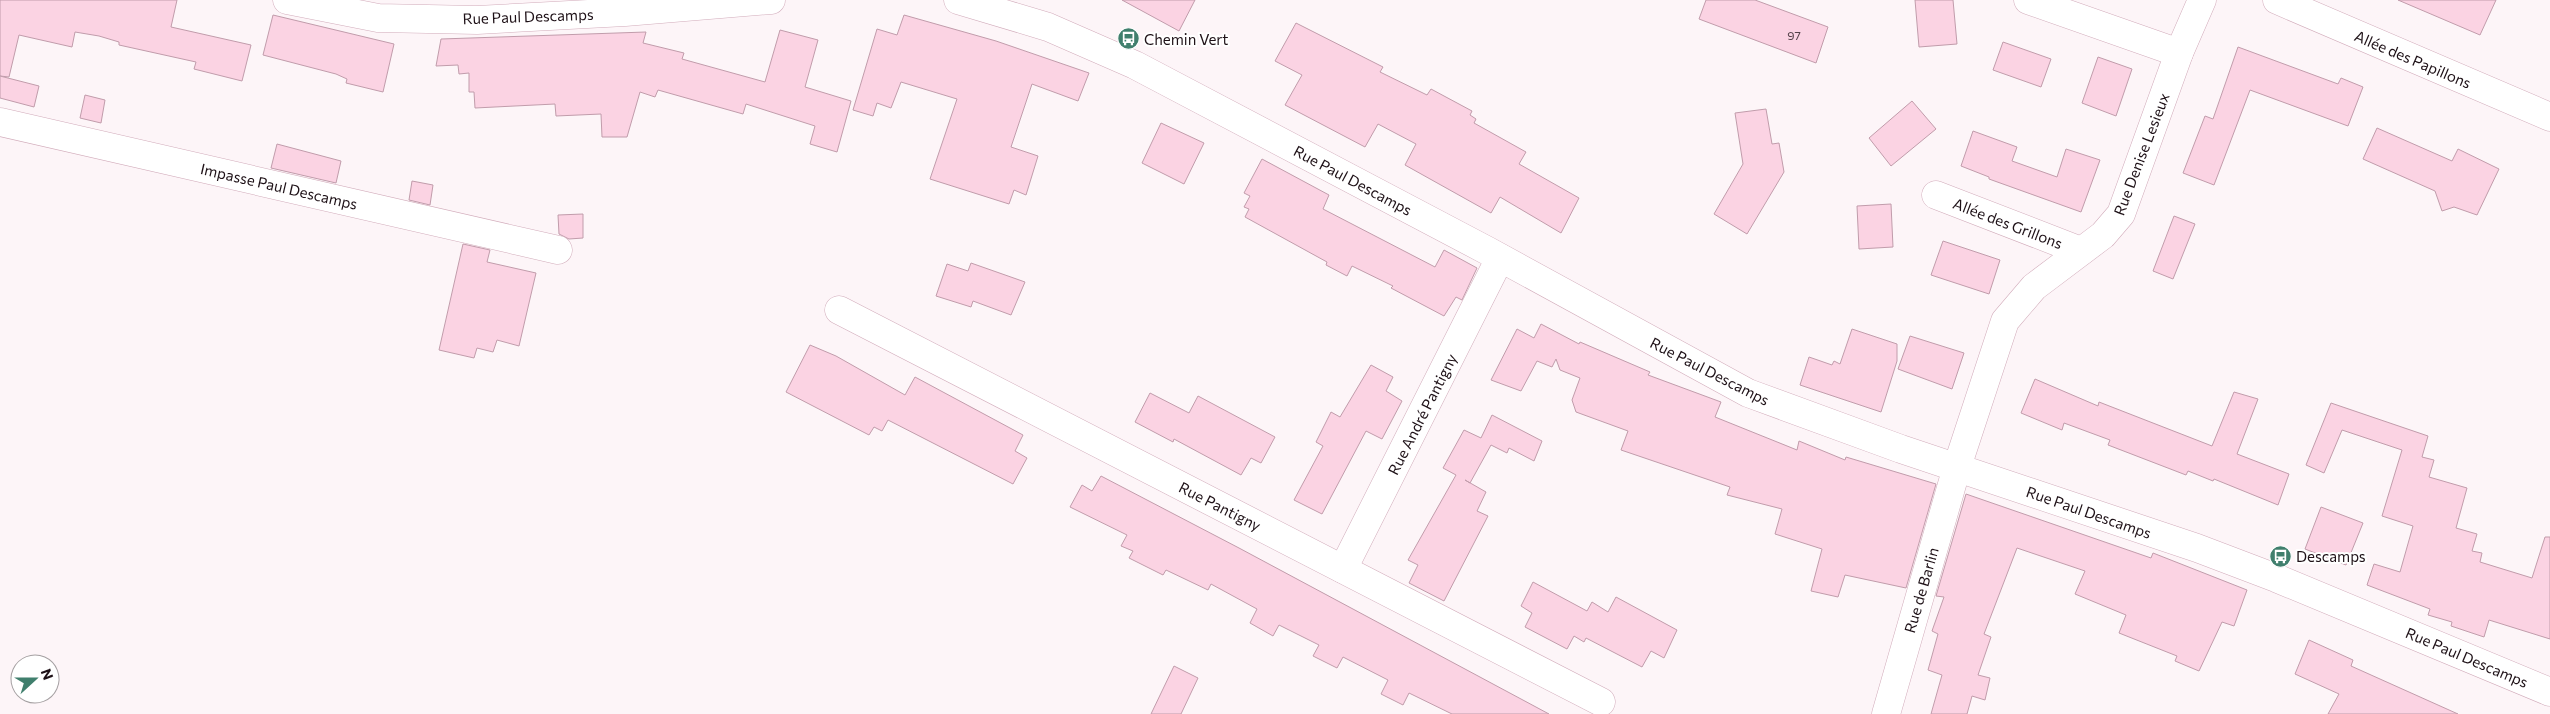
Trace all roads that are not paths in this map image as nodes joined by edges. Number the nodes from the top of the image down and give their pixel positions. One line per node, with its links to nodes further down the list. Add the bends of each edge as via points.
1 (287, 0): 2 (street, Rue Paul Descamps, via 378,18 477,20)
2 (771, 0)
3 (958, 0): 13 (street, Rue Paul Descamps, via 1048,27 1135,65)
4 (2028, 0): 7 (street)
5 (2202, 0): 7 (street, Rue Denise Lesieux)
6 (2277, 0): 8 (street, Allée des Papillons)
7 (2179, 53): 12 (street, Rue Denise Lesieux, via 2121,214 2103,235)
8 (2550, 117)
9 (0, 122): 11 (street, Impasse Paul Descamps)
10 (1936, 195): 12 (street, Allée des Grillons)
11 (558, 250)
12 (2081, 252): 15 (street, Rue Denise Lesieux, via 2034,287 2005,321)
13 (1500, 258): 15 (street, Rue Paul Descamps, via 1748,393); 16 (street, Rue André Pantigny)
14 (839, 310): 16 (street, Rue Pantigny)
15 (1957, 467): 17 (street, Rue Paul Descamps, via 2197,548); 19 (street, Rue de Barlin)
16 (1343, 569): 18 (street, Rue Pantigny)
17 (2550, 692)
18 (1601, 702)
19 (1886, 714)

